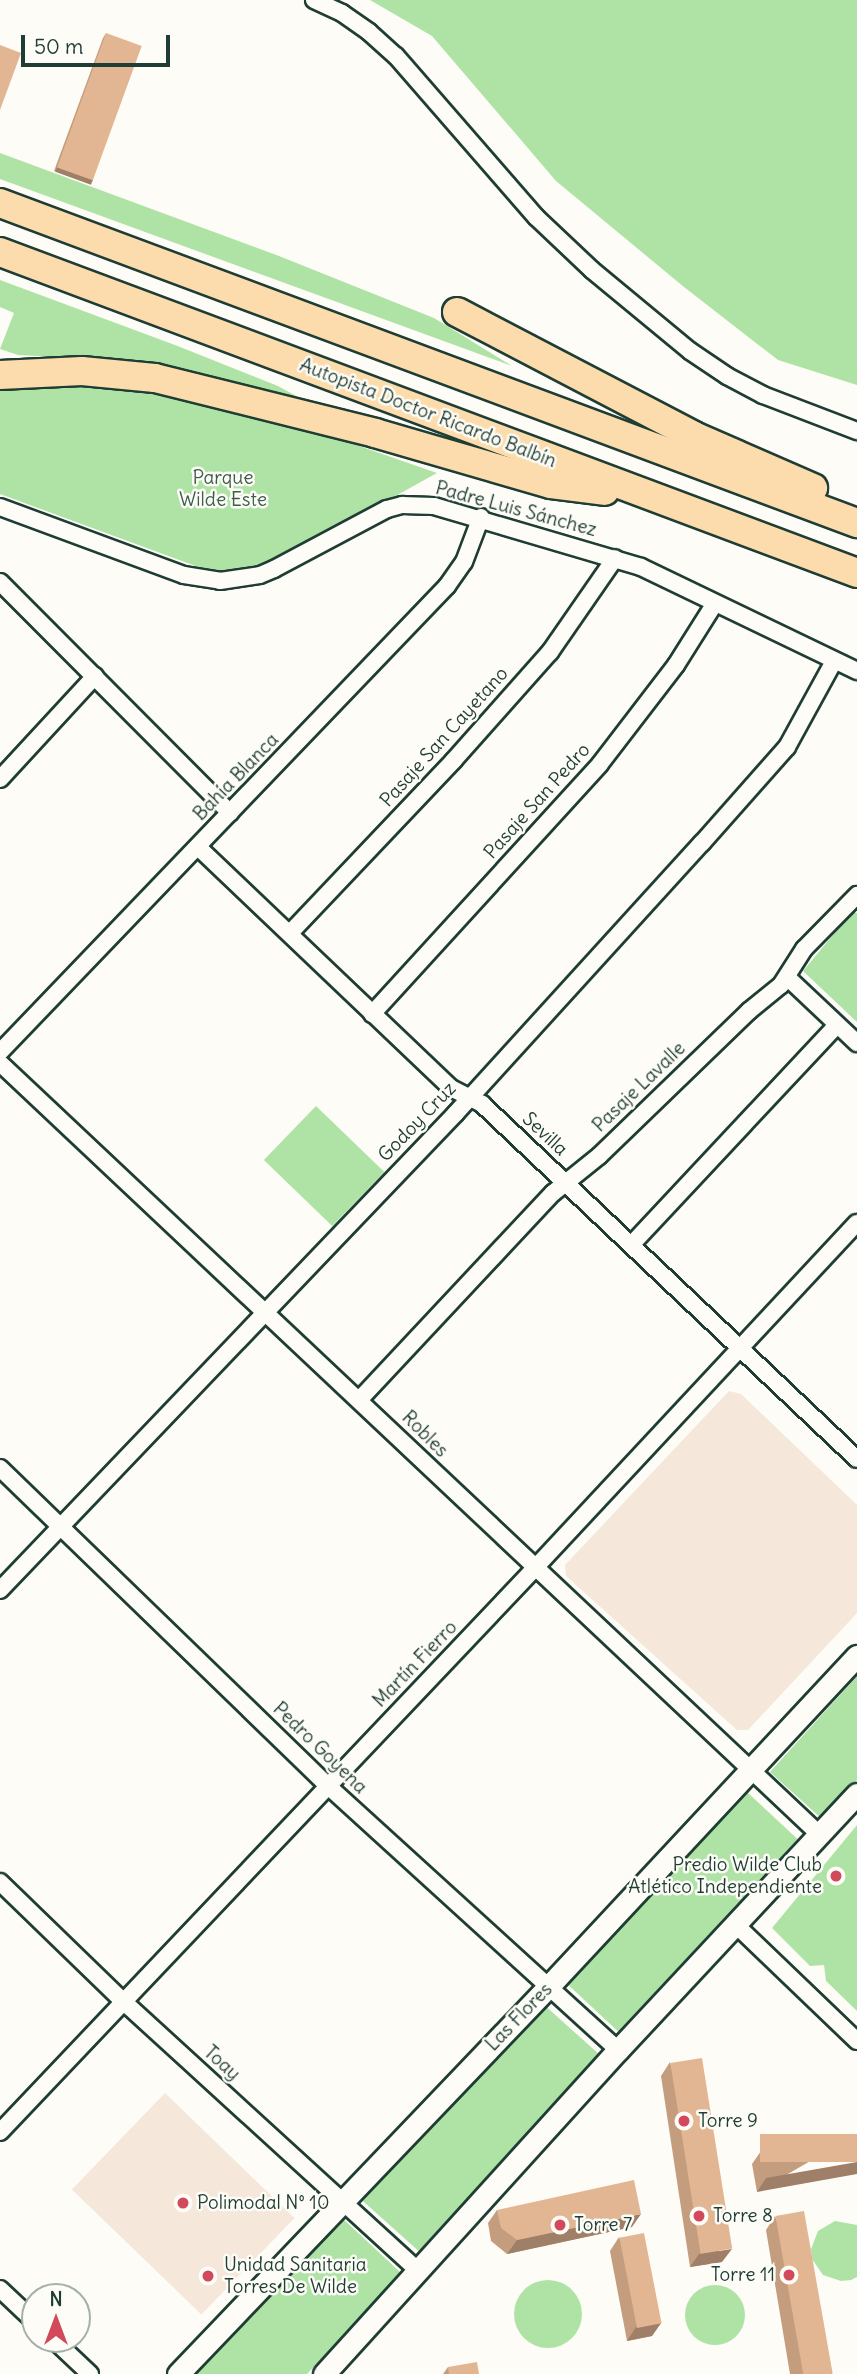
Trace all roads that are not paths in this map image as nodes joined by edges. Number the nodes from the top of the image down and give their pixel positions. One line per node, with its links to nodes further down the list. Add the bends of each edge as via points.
1 (314, 0): 6 (street, via 369,32 396,57 536,217 680,342 763,395)
2 (0, 203): 11 (highway)
3 (0, 252): 7 (highway, Autopista Doctor Ricardo Balbín)
4 (457, 312): 9 (highway, via 694,436)
5 (0, 375): 7 (highway, via 82,371 155,378 375,433 551,484)
6 (857, 431)
7 (652, 497): 13 (highway, Autopista Doctor Ricardo Balbín)
8 (0, 507): 10 (street, Padre Luis Sánchez, via 184,575 220,581 260,575 371,516 402,505 434,506)
9 (857, 508)
10 (481, 517): 12 (street, Padre Luis Sánchez); 20 (street, Bahía Blanca, via 464,562 447,586)
11 (857, 523)
12 (615, 558): 15 (street, Padre Luis Sánchez); 23 (street, Pasaje San Cayetano, via 550,652)
13 (857, 573)
14 (0, 582): 18 (street)
15 (715, 603): 16 (street, Padre Luis Sánchez); 25 (street, Pasaje San Pedro, via 676,665 600,764)
16 (834, 661): 17 (street, Padre Luis Sánchez); 30 (street, Godoy Cruz, via 787,747)
17 (857, 671)
18 (95, 676): 19 (street); 20 (street)
19 (0, 779)
20 (230, 813): 21 (street, Bahía Blanca)
21 (198, 847): 23 (street, Sevilla); 28 (street, Bahía Blanca)
22 (856, 896): 24 (street, Pasaje Lavalle, via 804,948)
23 (291, 932): 25 (street, Sevilla)
24 (788, 978): 26 (street); 31 (street, Pasaje Lavalle)
25 (372, 1014): 30 (street, Sevilla, via 451,1088)
26 (837, 1024): 27 (street); 33 (street)
27 (857, 1043)
28 (0, 1052)
29 (0, 1063): 34 (street, Robles)
30 (470, 1097): 31 (street, Sevilla); 34 (street, Godoy Cruz)
31 (565, 1183): 33 (street, Sevilla); 36 (street, Pasaje Lavalle)
32 (857, 1223): 35 (street, Martín Fierro)
33 (632, 1244): 35 (street, Sevilla)
34 (267, 1313): 36 (street, Robles); 39 (street, Godoy Cruz)
35 (740, 1350): 37 (street, Sevilla); 40 (street, Martín Fierro)
36 (360, 1399): 40 (street, Robles)
37 (857, 1460)
38 (0, 1468): 39 (street, Pedro Goyena)
39 (61, 1526): 41 (street, Godoy Cruz); 44 (street, Pedro Goyena)
40 (534, 1569): 43 (street, Robles); 44 (street, Martín Fierro)
41 (0, 1590)
42 (857, 1656): 43 (street, Las Flores)
43 (751, 1772): 46 (street, Robles); 49 (street, Las Flores)
44 (327, 1785): 49 (street, Pedro Goyena); 50 (street, Martín Fierro)
45 (857, 1794): 46 (street)
46 (820, 1835): 48 (street)
47 (0, 1882): 50 (street, Toay)
48 (735, 1924): 51 (street); 52 (street)
49 (548, 1987): 52 (street, Pedro Goyena); 54 (street, Las Flores)
50 (124, 2001): 53 (street, Martín Fierro); 54 (street, Toay)
51 (857, 2041)
52 (618, 2050): 55 (street)
53 (0, 2132)
54 (342, 2200): 55 (street, Toay); 60 (street, Las Flores)
55 (419, 2271): 61 (street)
56 (0, 2289): 57 (street)
57 (21, 2309)
58 (68, 2353): 59 (street)
59 (90, 2374)
60 (178, 2374)
61 (324, 2374)

